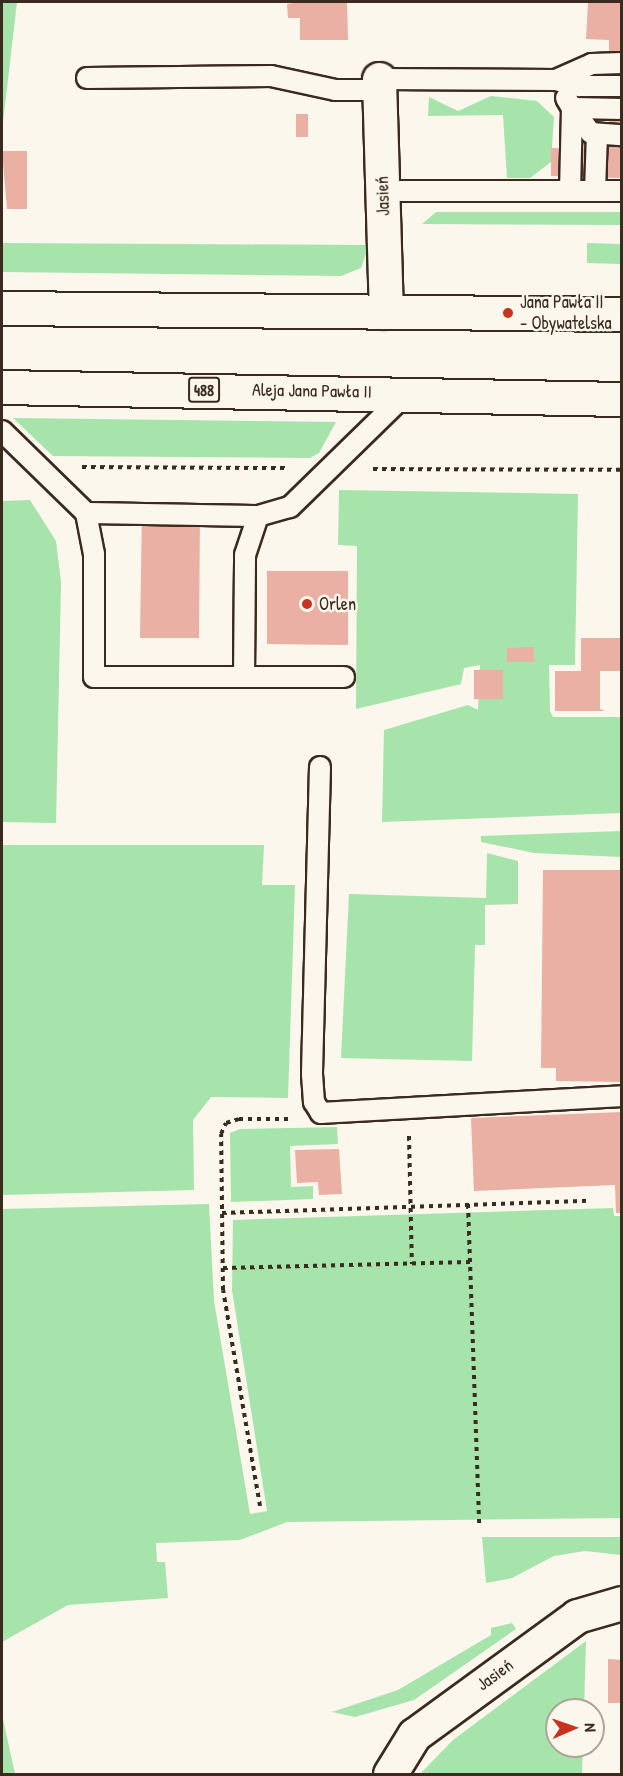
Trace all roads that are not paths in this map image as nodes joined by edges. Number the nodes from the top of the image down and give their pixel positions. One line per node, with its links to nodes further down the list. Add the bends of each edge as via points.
1 (621, 63): 3 (lane, via 592,64)
2 (87, 78): 4 (lane, via 271,76 335,90)
3 (556, 80): 4 (lane); 5 (lane, via 579,86); 6 (lane)
4 (380, 85): 10 (main road, Jasień)
5 (621, 86)
6 (572, 108): 7 (lane); 8 (lane); 11 (lane)
7 (621, 109)
8 (597, 135): 9 (lane); 12 (lane)
9 (621, 135)
10 (383, 191): 11 (lane); 15 (main road, Jasień)
11 (570, 191): 12 (lane)
12 (595, 191): 13 (lane)
13 (621, 191)
14 (2, 308): 15 (main road)
15 (386, 312): 16 (main road)
16 (621, 314)
17 (2, 387): 18 (main road, Aleja Jana Pawła II / 488)
18 (407, 392): 19 (main road, Aleja Jana Pawła II / 488); 22 (lane, via 290,507)
19 (621, 399)
20 (2, 431): 21 (lane)
21 (87, 513): 22 (lane); 23 (lane, via 94,554 93,677)
22 (258, 516): 23 (lane, via 245,555)
23 (244, 677): 24 (lane)
24 (344, 677)
25 (320, 767): 26 (lane, via 312,1074 314,1101 321,1113)
26 (621, 1096)
27 (621, 1603): 28 (main road, Jasień, via 577,1616 414,1735)
28 (390, 1774)

